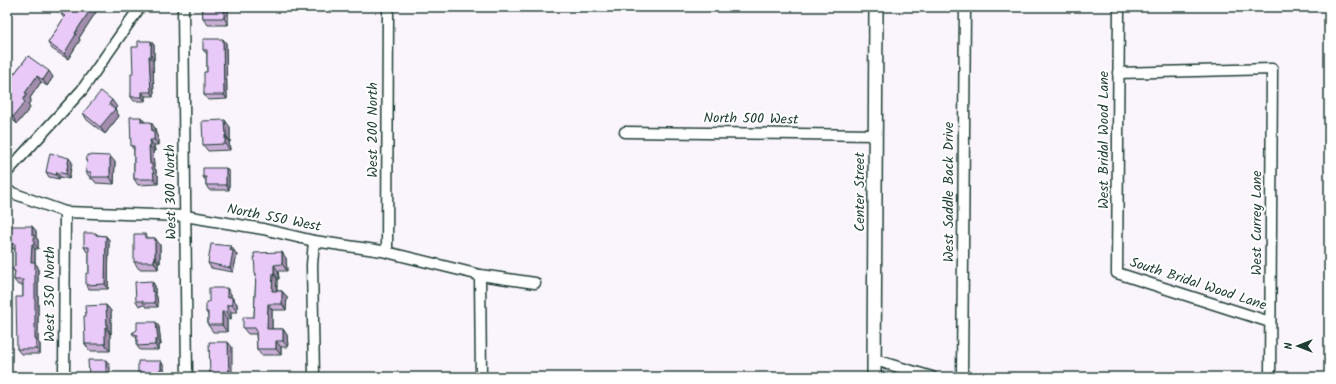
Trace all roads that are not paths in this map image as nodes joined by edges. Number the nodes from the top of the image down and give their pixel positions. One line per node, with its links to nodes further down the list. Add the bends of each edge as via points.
1 (140, 7): 10 (street, via 82,90)
2 (183, 7): 13 (street, West 300 North)
3 (388, 7): 15 (street, West 200 North)
4 (876, 7): 9 (street, Center Street)
5 (965, 7): 27 (street, West Saddle Back Drive)
6 (1119, 7): 7 (street, West Bridal Wood Lane)
7 (1118, 73): 16 (street, West Bridal Wood Lane); 19 (street, West Currey Lane, via 1272,70)
8 (625, 132): 9 (street, North 500 West)
9 (876, 135): 20 (street, Center Street)
10 (7, 172)
11 (7, 191): 12 (street, North 550 West)
12 (65, 212): 13 (street, North 550 West); 21 (street, West 350 North)
13 (185, 216): 14 (street, North 550 West, via 263,228); 22 (street, West 300 North)
14 (314, 241): 15 (street, North 550 West); 23 (street)
15 (387, 252): 17 (street, North 550 West)
16 (1117, 273): 19 (street, South Bridal Wood Lane)
17 (480, 275): 18 (street, North 550 West); 24 (street)
18 (535, 283)
19 (1270, 322): 28 (street, West Currey Lane)
20 (875, 360): 25 (street, Center Street); 26 (street)
21 (64, 377)
22 (187, 377)
23 (314, 377)
24 (481, 377)
25 (874, 377)
26 (932, 377)
27 (962, 377)
28 (1270, 377)

